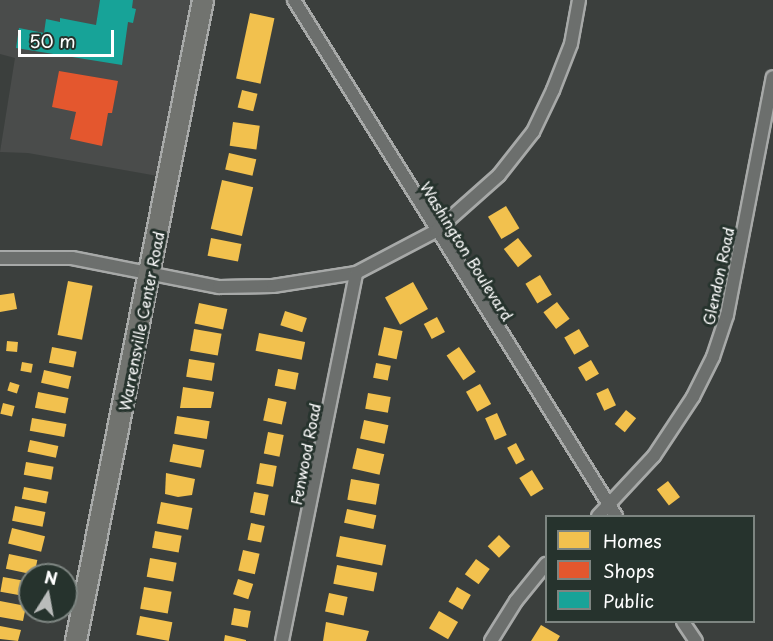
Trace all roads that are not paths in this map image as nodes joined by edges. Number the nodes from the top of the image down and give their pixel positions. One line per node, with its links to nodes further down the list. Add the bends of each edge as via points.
1 (203, 0): 8 (main road, Warrensville Center Road)
2 (294, 0): 5 (street, Washington Boulevard)
3 (579, 0): 5 (street, via 571,44 533,132 499,175)
4 (773, 77): 9 (street, Glendon Road, via 727,315 713,357 693,397)
5 (436, 231): 7 (street); 9 (street, Washington Boulevard)
6 (0, 258): 8 (street, via 72,258)
7 (357, 273): 8 (street, via 273,286 219,287); 13 (street, Fenwood Road)
8 (151, 274): 12 (main road, Warrensville Center Road)
9 (613, 511)
10 (545, 565): 14 (street)
11 (684, 623): 15 (street)
12 (76, 641)
13 (282, 641)
14 (491, 641)
15 (696, 641)

